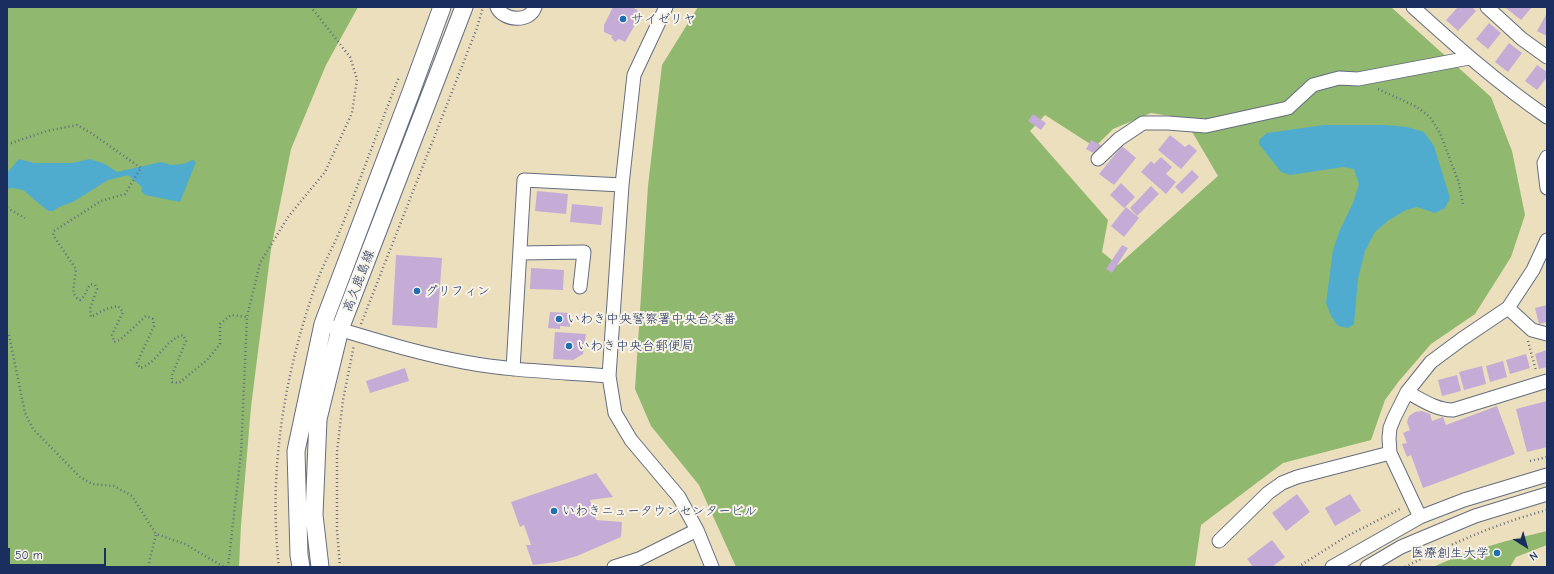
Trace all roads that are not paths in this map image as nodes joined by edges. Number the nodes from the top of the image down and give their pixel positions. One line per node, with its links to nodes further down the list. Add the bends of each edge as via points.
1 (442, 7): 19 (main road, 高久鹿島線)
2 (464, 7): 20 (main road, 高久鹿島線)
3 (497, 7): 4 (street, via 505,16 521,18 533,12)
4 (534, 7)
5 (666, 7): 13 (street, via 634,75)
6 (1413, 7): 9 (street)
7 (1488, 7): 8 (street, via 1522,39)
8 (1547, 57)
9 (1469, 58): 10 (street); 12 (street, via 1358,79 1339,78 1313,85 1288,108 1206,126 1143,123 1119,139)
10 (1547, 117)
11 (1547, 157): 14 (street, via 1544,163)
12 (1098, 159)
13 (622, 185): 16 (street, via 524,180); 23 (street)
14 (1547, 188)
15 (1547, 240): 18 (street, via 1533,270)
16 (520, 253): 17 (street, via 584,252); 22 (street)
17 (580, 287)
18 (1508, 308): 21 (street, via 1532,330); 25 (street, via 1432,362)
19 (323, 324): 20 (street); 32 (main road, 高久鹿島線, via 296,451 298,555)
20 (340, 329): 22 (street, via 445,358); 33 (main road, 高久鹿島線, via 318,419 314,515)
21 (1547, 334)
22 (513, 369): 23 (street)
23 (609, 376): 30 (street, via 615,413 631,440 679,497)
24 (1543, 382): 25 (street, via 1453,410 1431,406)
25 (1407, 392): 26 (street, via 1390,428)
26 (1390, 453): 29 (street); 31 (street, via 1282,483)
27 (1547, 475): 29 (street, via 1464,500)
28 (1547, 494): 37 (street, via 1475,516 1401,547)
29 (1420, 517): 36 (street)
30 (697, 530): 34 (street, via 639,559); 35 (street)
31 (1219, 540)
32 (301, 567)
33 (320, 567)
34 (614, 567)
35 (712, 567)
36 (1332, 567)
37 (1367, 567)

